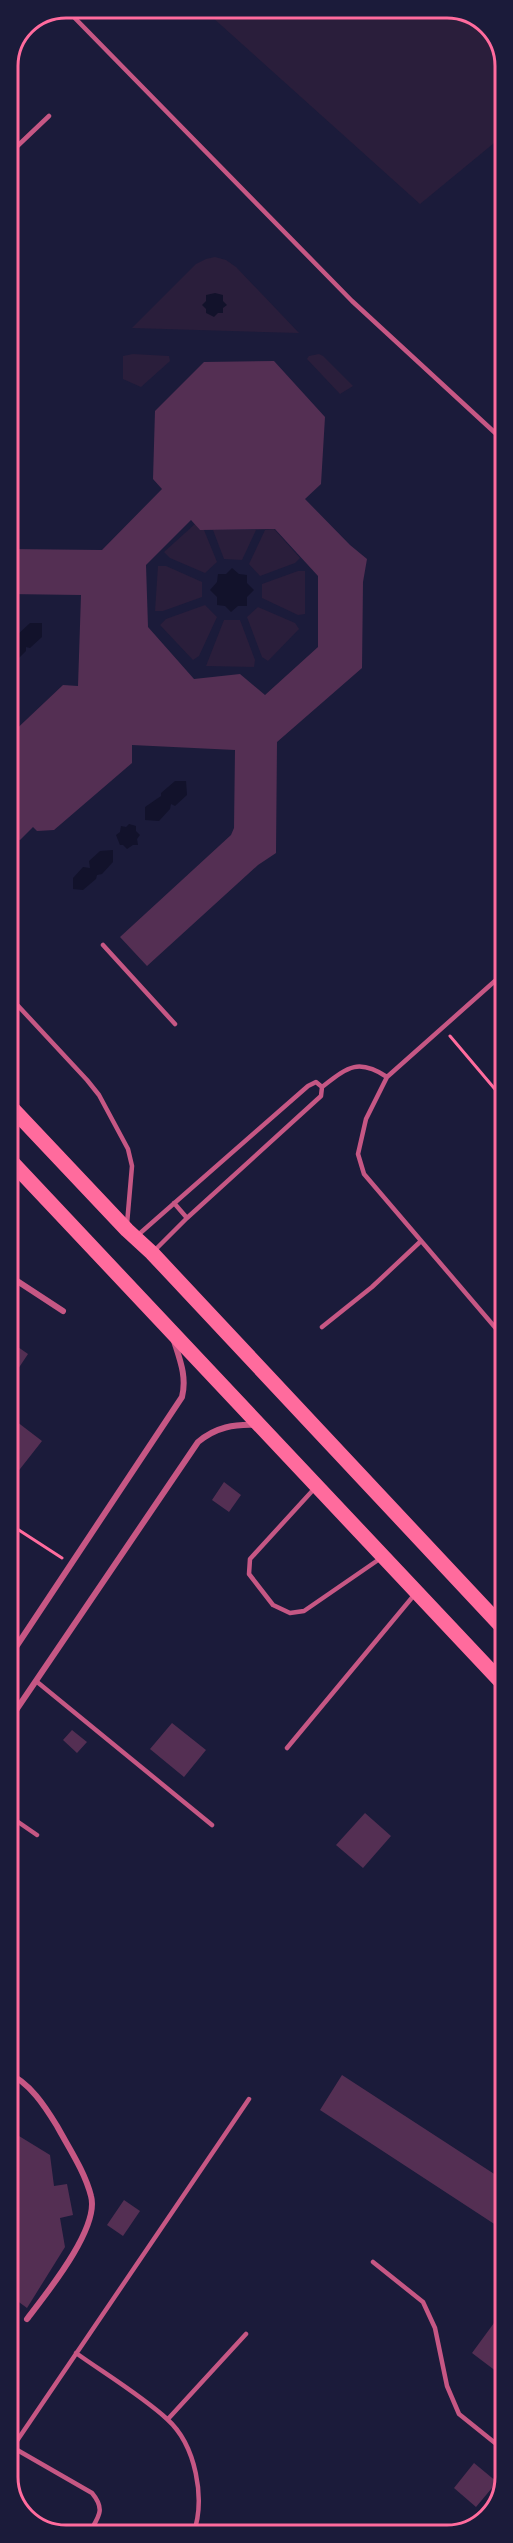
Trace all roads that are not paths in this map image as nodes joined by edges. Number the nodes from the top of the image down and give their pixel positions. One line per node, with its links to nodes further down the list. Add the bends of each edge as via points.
1 (75, 18): 4 (lane, via 352,301)
2 (49, 116): 3 (lane)
3 (18, 145)
4 (495, 433)
5 (103, 945): 8 (lane)
6 (495, 981): 9 (lane)
7 (18, 1006): 15 (lane, via 99,1095 128,1149 132,1166)
8 (175, 1024)
9 (387, 1077): 10 (lane, via 371,1067 354,1066); 16 (lane, via 366,1119 358,1154 364,1174)
10 (322, 1087): 13 (lane, via 316,1082 308,1086); 14 (lane, via 321,1096)
11 (18, 1115): 15 (main road)
12 (18, 1169): 22 (main road)
13 (174, 1203): 14 (lane); 15 (lane)
14 (187, 1218): 17 (lane)
15 (131, 1234): 17 (main road)
16 (421, 1241): 20 (lane); 21 (lane)
17 (152, 1253): 27 (main road)
18 (18, 1282): 19 (street)
19 (63, 1311)
20 (495, 1327)
21 (322, 1328)
22 (172, 1332): 23 (main road); 28 (street, via 184,1374 182,1397)
23 (261, 1425): 24 (main road); 30 (street, via 224,1427 198,1442)
24 (317, 1485): 25 (main road); 25 (lane, via 250,1559 249,1575 273,1605 290,1613 304,1611)
25 (384, 1556): 26 (main road)
26 (417, 1592): 29 (main road); 32 (lane)
27 (495, 1619)
28 (18, 1644)
29 (495, 1675)
30 (36, 1682): 31 (street); 34 (lane)
31 (18, 1708)
32 (287, 1748)
33 (18, 1822): 35 (lane)
34 (212, 1825)
35 (37, 1835)
36 (18, 2079): 39 (street, via 51,2116 92,2198 89,2219 71,2260)
37 (249, 2099): 41 (lane)
38 (373, 2262): 44 (lane, via 423,2302 435,2328 453,2404 459,2414)
39 (27, 2319)
40 (246, 2334): 42 (lane)
41 (76, 2353): 42 (lane); 43 (lane)
42 (168, 2419): 47 (lane, via 186,2446 197,2475)
43 (18, 2438)
44 (495, 2442)
45 (18, 2450): 46 (lane, via 92,2493 100,2502 101,2511)
46 (93, 2525)
47 (197, 2525)

